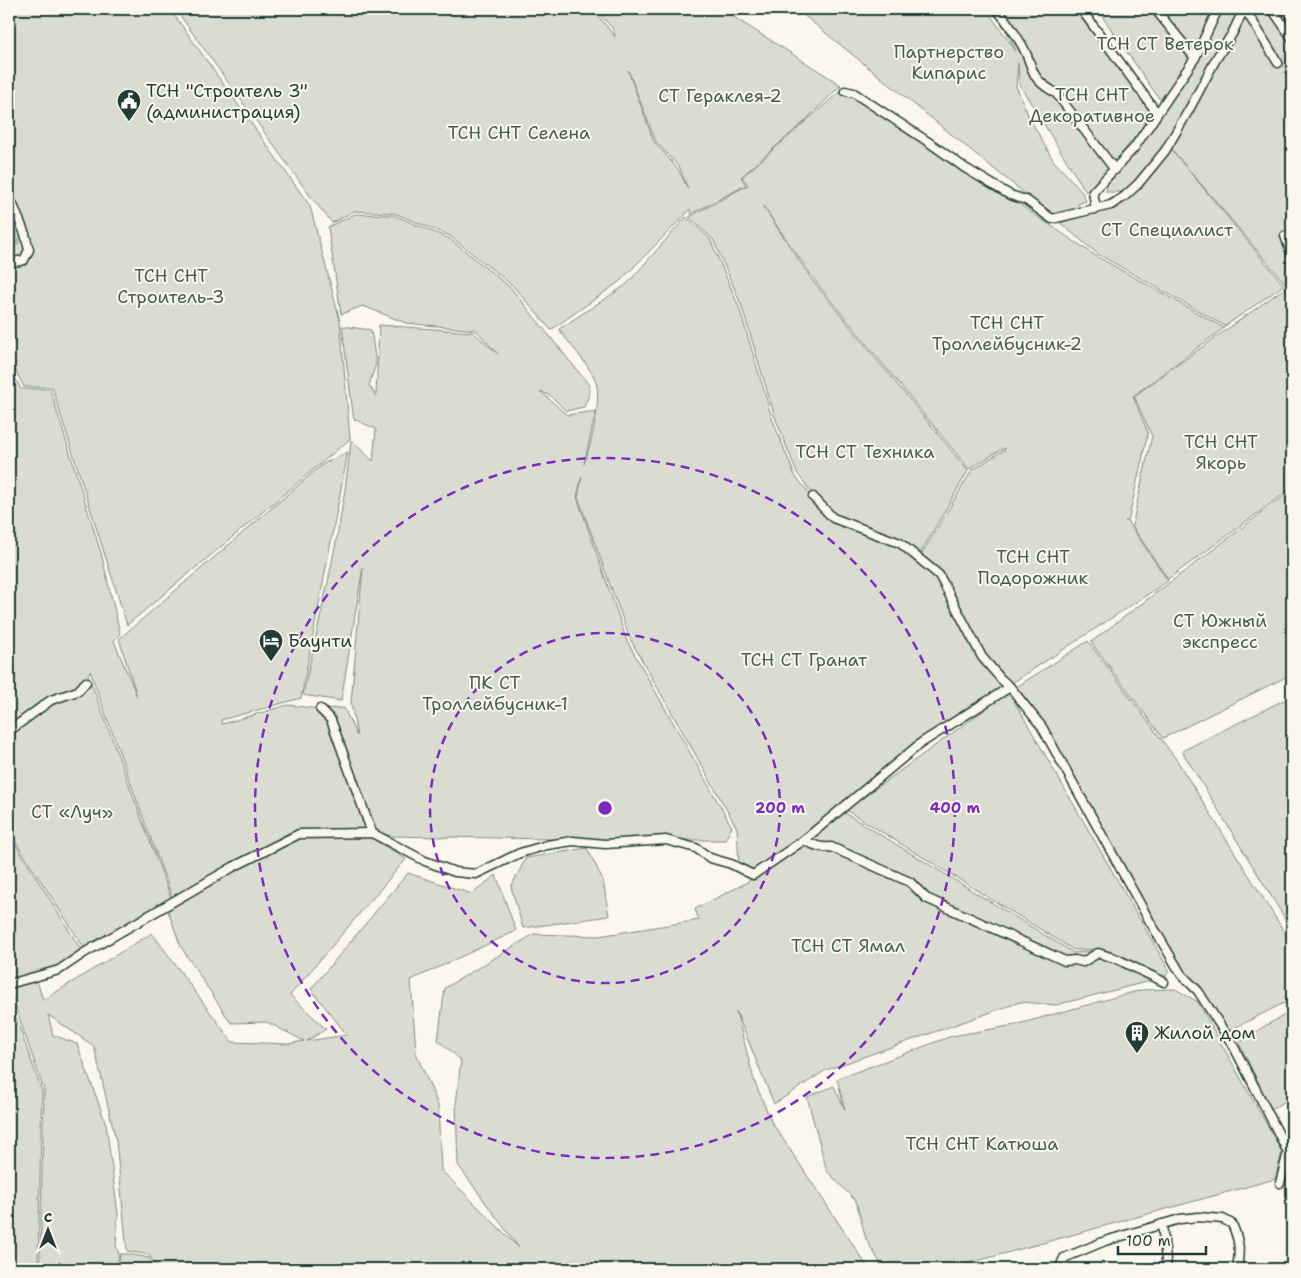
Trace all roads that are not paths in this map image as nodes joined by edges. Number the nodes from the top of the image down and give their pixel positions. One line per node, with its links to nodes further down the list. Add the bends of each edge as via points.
1 (996, 9): 12 (street, via 1023,48 1033,75 1056,93)
2 (1081, 9): 11 (street)
3 (1155, 9): 8 (street)
4 (1218, 9): 8 (street)
5 (1244, 9): 9 (street); 14 (street, via 1165,151 1125,196)
6 (1272, 9): 7 (street)
7 (1292, 38)
8 (1195, 58): 11 (street)
9 (1278, 63)
10 (845, 91): 14 (street, via 854,93 965,168 1010,195 1026,200 1052,219)
11 (1157, 113): 12 (street)
12 (1115, 170): 14 (street, via 1093,192)
13 (9, 195): 17 (street, via 29,250 24,260)
14 (1096, 209)
15 (1285, 236): 16 (street)
16 (1292, 256)
17 (9, 263)
18 (812, 497): 20 (street, via 833,518 900,543 939,575 982,657)
19 (86, 682): 22 (street, via 78,691 50,700)
20 (1010, 686): 24 (street, via 921,743); 27 (street, via 1042,727 1181,974 1198,991 1234,1047 1288,1152)
21 (320, 709): 23 (street, via 331,720)
22 (9, 731)
23 (372, 833): 24 (street, via 432,864 455,872 476,874 520,853 547,845 573,841 605,844 666,840 696,848 710,858 753,875); 26 (street, via 299,834 286,839 59,970)
24 (804, 840): 25 (street, via 822,848 831,847 910,882 926,898 1065,961 1083,962 1098,953)
25 (1164, 982)
26 (9, 984)
27 (1280, 1183)
28 (1162, 1224): 29 (street, via 1105,1241 1064,1258); 30 (street); 31 (street, via 1198,1217 1223,1219 1232,1224 1240,1250)
29 (1059, 1269)
30 (1167, 1269)
31 (1237, 1269)

